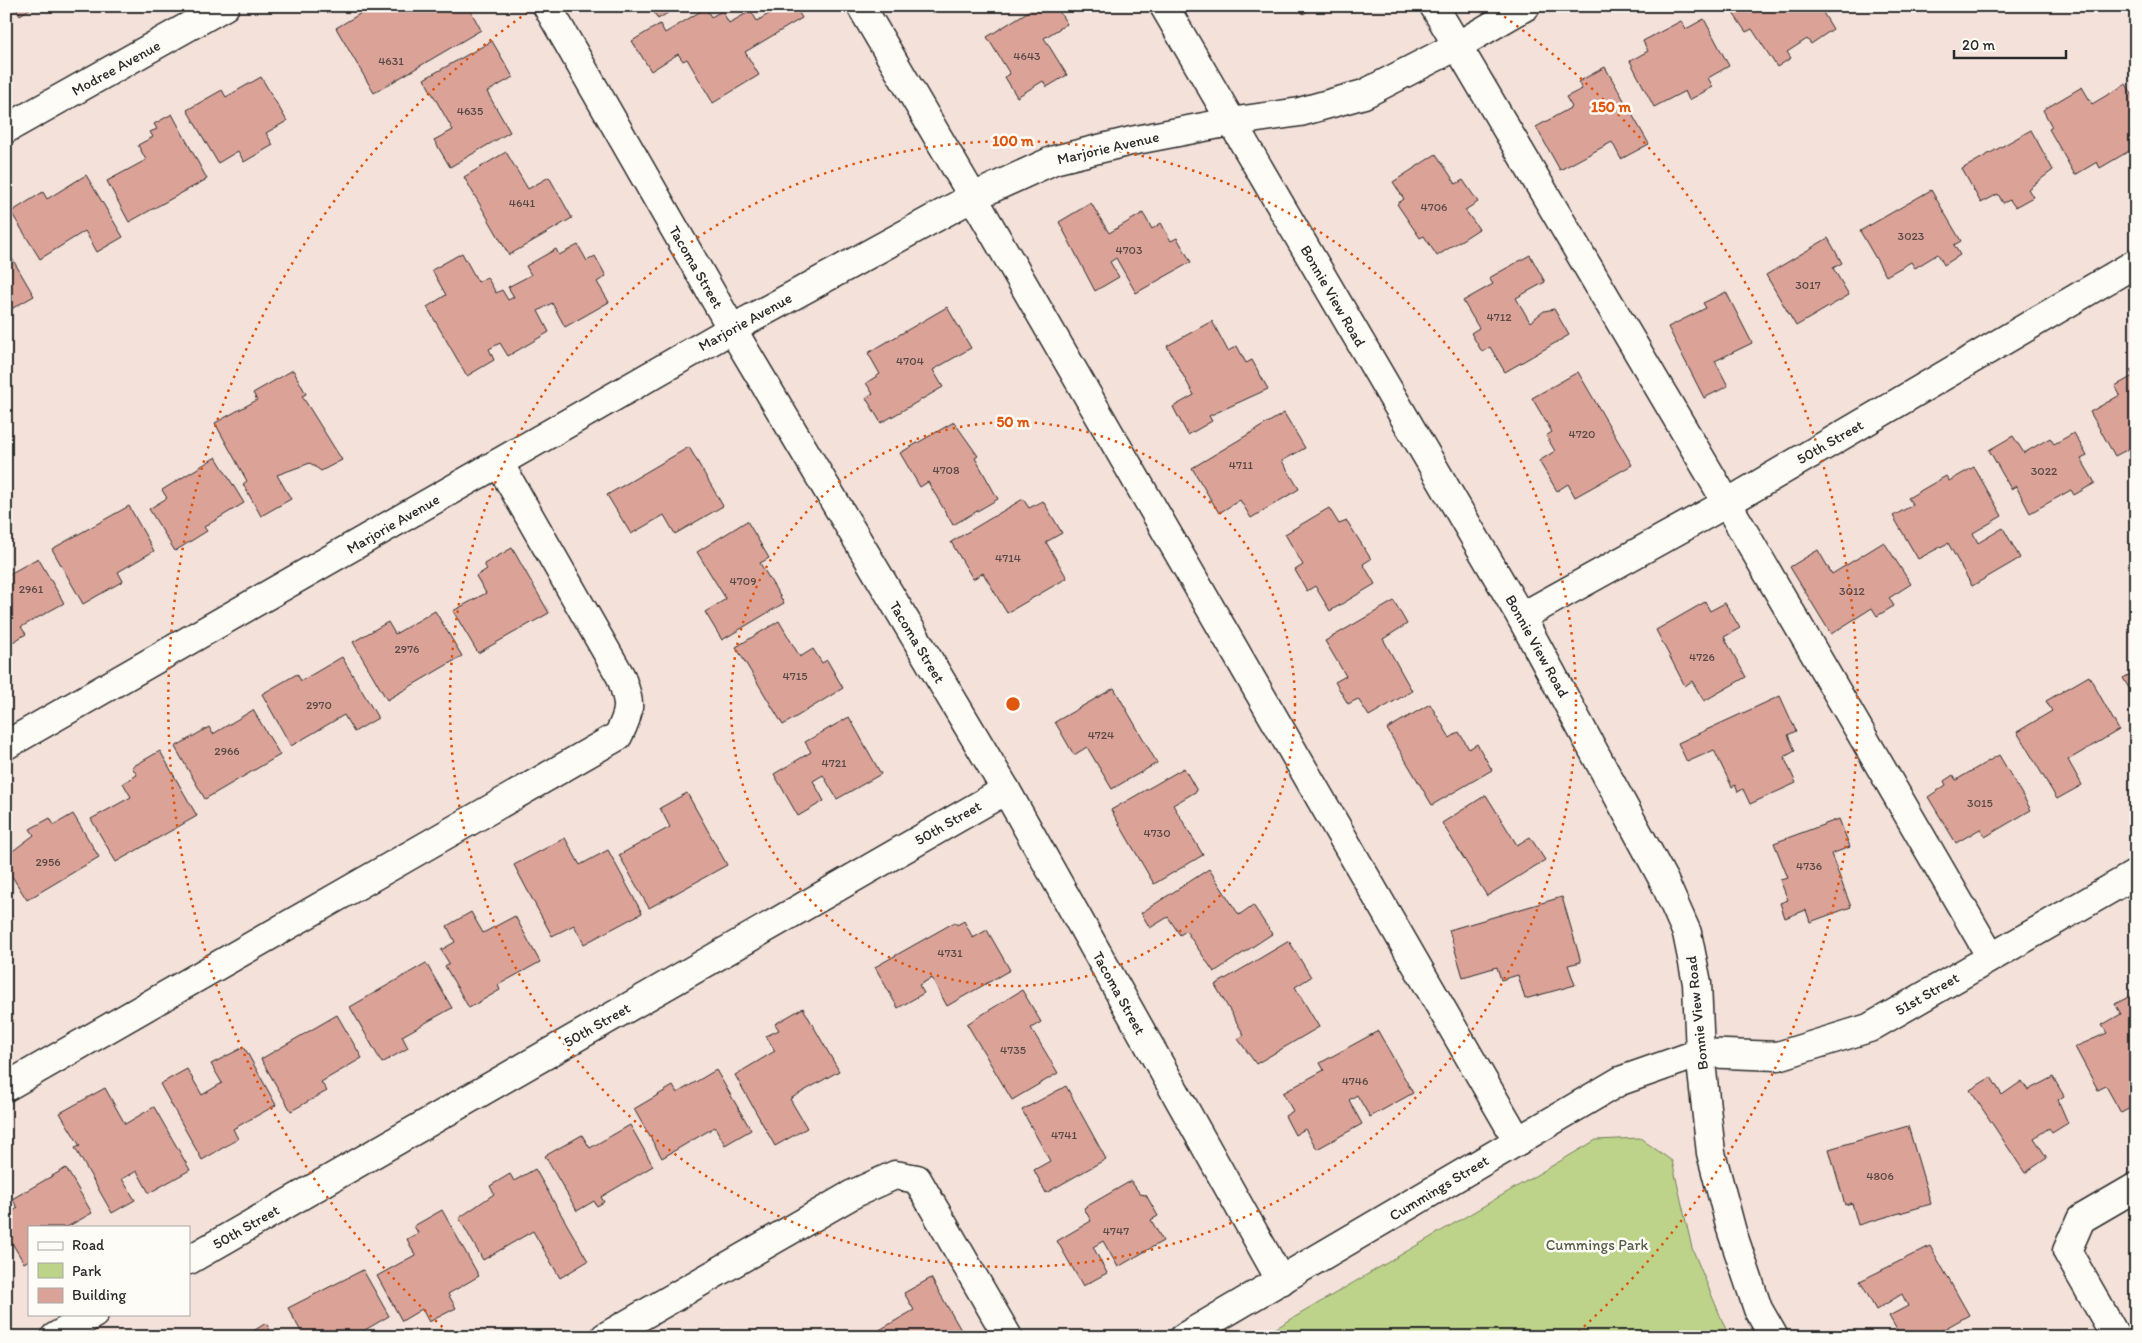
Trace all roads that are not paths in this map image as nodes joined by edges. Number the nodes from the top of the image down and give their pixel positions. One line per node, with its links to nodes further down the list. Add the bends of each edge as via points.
1 (226, 6): 9 (street, Modree Avenue)
2 (547, 6): 12 (street, Tacoma Street)
3 (861, 6): 10 (street)
4 (1164, 6): 8 (street, Bonnie View Road)
5 (1434, 6): 7 (street)
6 (1526, 6): 7 (street, Marjorie Avenue)
7 (1457, 46): 8 (street, Marjorie Avenue, via 1364,94 1300,112); 14 (street)
8 (1230, 122): 10 (street, Marjorie Avenue, via 1054,160); 15 (street, Bonnie View Road)
9 (6, 129)
10 (973, 197): 12 (street, Marjorie Avenue); 22 (street)
11 (2136, 263): 14 (street, 50th Street)
12 (732, 329): 13 (street, Marjorie Avenue); 17 (street, Tacoma Street)
13 (499, 463): 16 (street, Marjorie Avenue); 21 (street, via 621,677 630,702 618,736)
14 (1727, 503): 15 (street, 50th Street); 19 (street)
15 (1521, 618): 20 (street, Bonnie View Road, via 1664,881 1687,933 1697,983)
16 (6, 745)
17 (1006, 790): 24 (street, 50th Street); 25 (street, Tacoma Street)
18 (2136, 874): 19 (street, 51st Street)
19 (1991, 957): 20 (street, 51st Street, via 1869,1028 1778,1056)
20 (1700, 1053): 22 (street, Cummings Street, via 1620,1081); 31 (street, Bonnie View Road, via 1713,1162 1758,1309)
21 (6, 1087)
22 (1518, 1141): 25 (street, Cummings Street)
23 (2136, 1187): 32 (street, via 2080,1219 2067,1251)
24 (190, 1259)
25 (1281, 1281): 30 (street, Cummings Street)
26 (91, 1316): 27 (street)
27 (54, 1337)
28 (605, 1337): 29 (street, via 853,1194 895,1175 917,1179)
29 (1008, 1337)
30 (1184, 1337)
31 (1774, 1337)
32 (2116, 1337)

